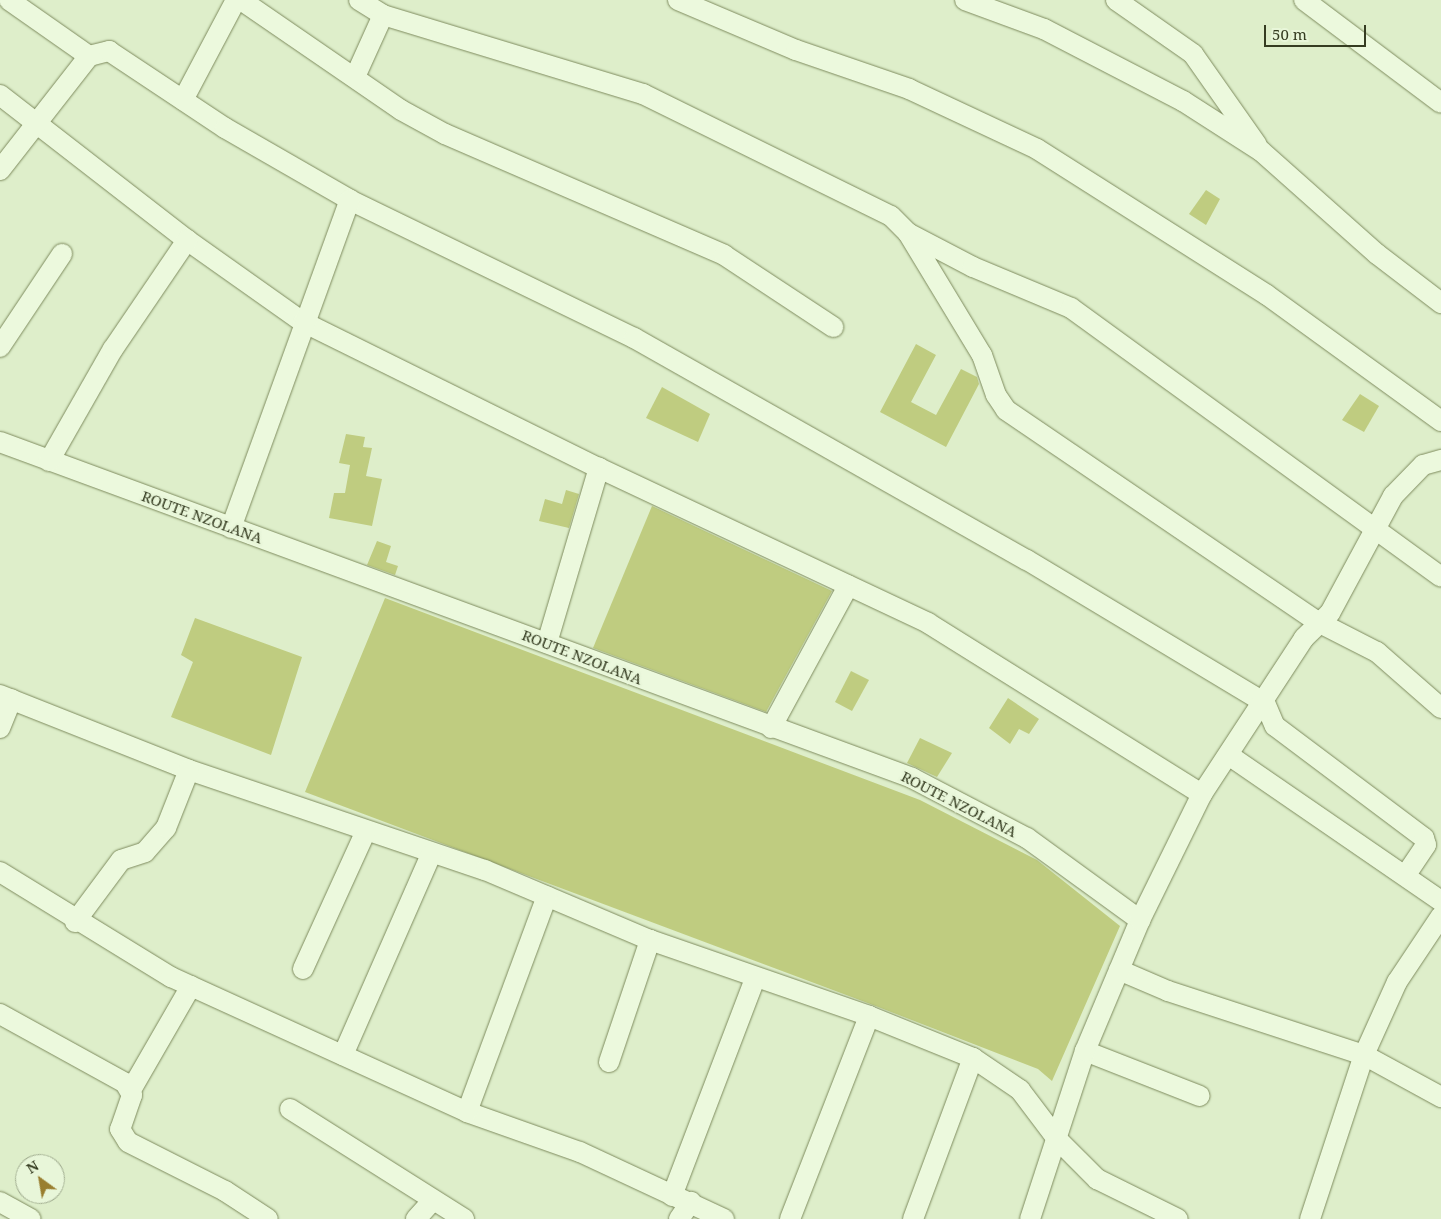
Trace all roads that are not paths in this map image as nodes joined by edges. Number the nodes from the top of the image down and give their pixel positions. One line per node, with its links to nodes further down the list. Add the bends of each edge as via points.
1 (9, 0): 10 (street)
2 (236, 0): 13 (street)
3 (241, 0): 11 (street)
4 (359, 0): 9 (street)
5 (678, 0): 26 (street, via 796,50 910,89 1037,149 1267,295)
6 (965, 0): 16 (street, via 1082,47 1183,101)
7 (1116, 0): 16 (street, via 1193,54)
8 (1304, 0): 14 (street)
9 (383, 15): 11 (street); 19 (street, via 643,94 870,204)
10 (89, 56): 13 (street, via 109,52); 15 (street)
11 (355, 78): 24 (street, via 445,134 724,255)
12 (0, 95): 15 (street)
13 (183, 100): 18 (street)
14 (1441, 103)
15 (37, 122): 17 (street); 20 (street)
16 (1261, 151): 22 (street, via 1377,254)
17 (0, 170)
18 (350, 200): 23 (street); 38 (street, via 634,338 1027,560)
19 (908, 232): 32 (street, via 973,267 1071,308); 35 (street, via 982,355 996,395 1006,410)
20 (187, 240): 23 (street); 29 (street, via 113,349)
21 (62, 254): 25 (street)
22 (1441, 303)
23 (303, 322): 30 (street); 31 (street)
24 (833, 327)
25 (0, 347)
26 (1441, 421)
27 (0, 442): 29 (street, ROUTE NZOLANA)
28 (1441, 460): 32 (street, via 1423,465 1408,480)
29 (49, 461): 31 (street, ROUTE NZOLANA)
30 (599, 468): 34 (street); 36 (street)
31 (232, 528): 36 (street, ROUTE NZOLANA)
32 (1375, 528): 33 (street); 35 (street, via 1335,605)
33 (1441, 577)
34 (848, 586): 41 (street); 44 (street, via 928,623)
35 (1320, 623): 38 (street, via 1286,665); 39 (street, via 1377,652)
36 (547, 643): 41 (street, ROUTE NZOLANA)
37 (6, 697): 40 (street); 43 (street, via 89,734)
38 (1265, 703): 42 (street); 48 (street, via 1275,726 1424,838 1426,845)
39 (1441, 708)
40 (0, 728)
41 (771, 728): 52 (street, ROUTE NZOLANA, via 912,778 1027,838)
42 (1230, 756): 44 (street); 48 (street)
43 (189, 770): 45 (street); 53 (street, via 166,828 145,852 121,860)
44 (1202, 794): 52 (street)
45 (365, 833): 46 (street); 55 (street)
46 (431, 855): 49 (street, via 486,870); 62 (street)
47 (0, 872): 53 (street)
48 (1405, 876): 50 (street)
49 (547, 896): 54 (street); 70 (street)
50 (1441, 901)
51 (1441, 916): 63 (street, via 1397,982)
52 (1140, 920): 56 (street)
53 (75, 922): 58 (street)
54 (650, 940): 57 (street); 65 (street)
55 (303, 969)
56 (1120, 970): 61 (street); 63 (street, via 1178,994)
57 (755, 979): 60 (street); 72 (street)
58 (191, 986): 62 (street); 66 (street)
59 (0, 1014): 66 (street)
60 (869, 1016): 64 (street); 81 (street)
61 (1085, 1051): 67 (street); 71 (street)
62 (343, 1055): 70 (street)
63 (1364, 1055): 68 (street); 85 (street)
64 (973, 1058): 71 (street, via 1020,1090); 82 (street)
65 (609, 1062)
66 (131, 1090): 76 (street, via 130,1104 120,1129 124,1139 226,1191)
67 (1200, 1096)
68 (1441, 1097)
69 (290, 1109): 73 (street)
70 (467, 1112): 72 (street, via 580,1152)
71 (1057, 1139): 83 (street); 84 (street, via 1097,1179)
72 (682, 1199): 79 (street); 80 (street)
73 (433, 1200): 77 (street); 78 (street)
74 (0, 1202): 75 (street)
75 (31, 1219)
76 (268, 1219)
77 (416, 1219)
78 (464, 1219)
79 (679, 1219)
80 (724, 1219)
81 (790, 1219)
82 (914, 1219)
83 (1030, 1219)
84 (1178, 1219)
85 (1310, 1219)

